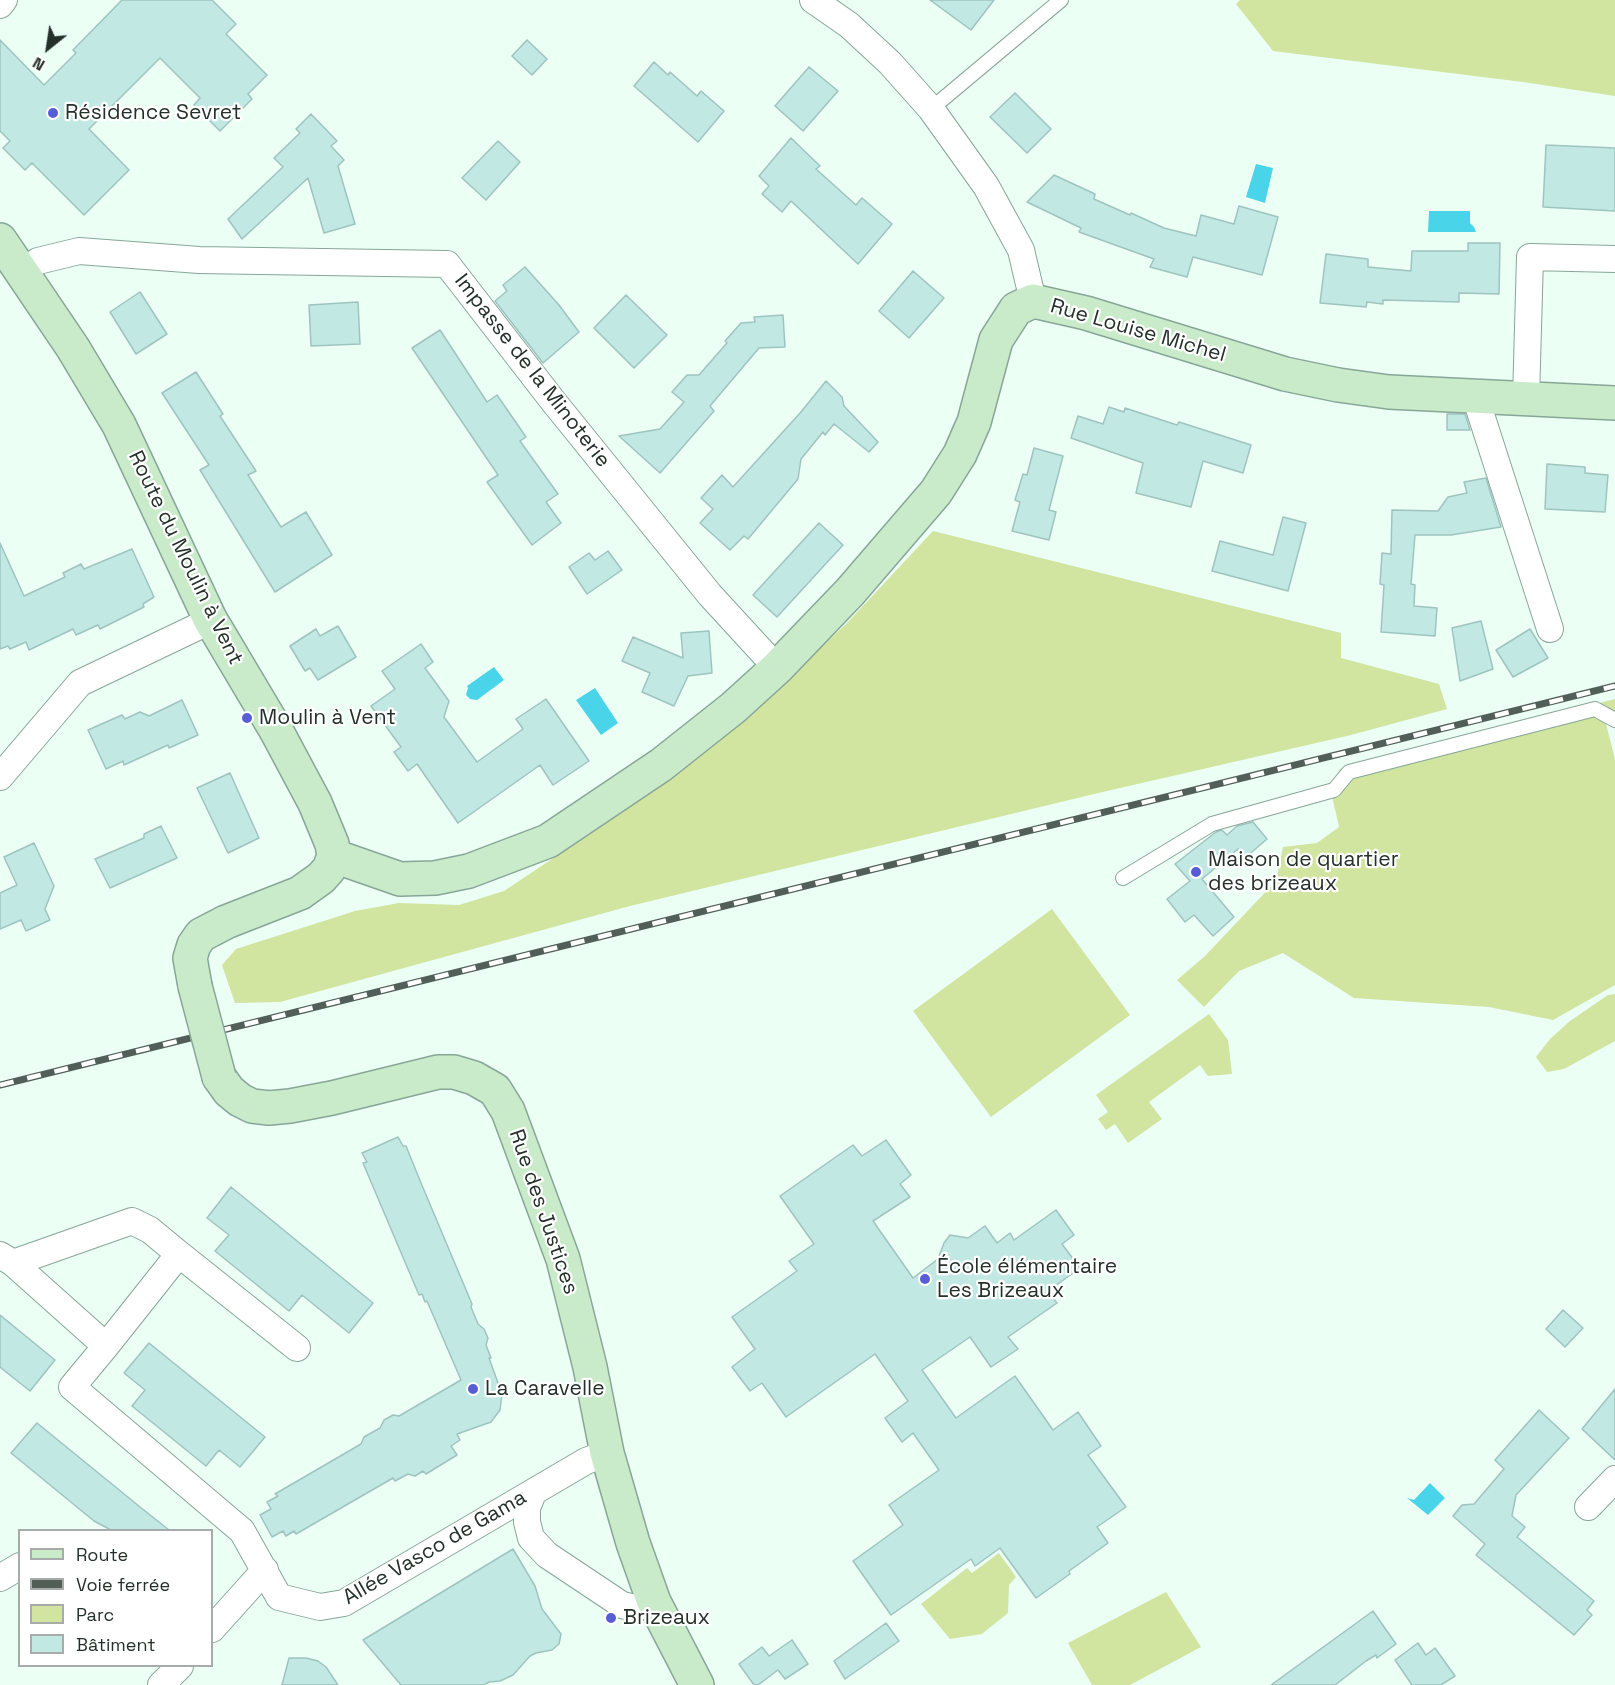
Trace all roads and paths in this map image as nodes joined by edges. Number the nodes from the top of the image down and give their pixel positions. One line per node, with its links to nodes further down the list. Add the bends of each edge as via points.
1 (4, 0): 4 (street)
2 (813, 0): 5 (street, Rue Louise Michel, via 849,25)
3 (1061, 0): 5 (lane)
4 (0, 5)
5 (931, 109): 9 (street, Rue Louise Michel, via 986,186 1021,250)
6 (0, 240): 8 (street, Route du Moulin à Vent)
7 (1615, 259): 11 (street, via 1530,257)
8 (22, 271): 13 (street, Route du Moulin à Vent, via 119,425); 15 (street, Impasse de la Minoterie, via 38,261 79,251 199,260 447,264 710,595)
9 (1033, 301): 10 (street, Rue Louise Michel, via 1086,313 1285,374 1379,390); 15 (street, via 1016,309 996,340 974,422 936,492 850,592)
10 (1475, 396): 11 (street, Rue Louise Michel); 14 (street)
11 (1526, 399): 12 (street, Rue Louise Michel)
12 (1615, 404)
13 (210, 619): 17 (street, via 80,683); 18 (street, Route du Moulin à Vent, via 315,803 328,831)
14 (1550, 629)
15 (777, 668): 18 (street, via 661,765 548,841 470,871 435,878 400,879)
16 (1615, 720): 19 (lane, via 1595,709 1348,772 1334,790 1212,824)
17 (0, 777)
18 (333, 856): 24 (street, Rue des Justices, bridge, via 321,878 300,893 226,922 201,935 194,945 190,958 195,986 219,1077 240,1100 269,1108 332,1098 438,1072 474,1078 495,1090 508,1111 563,1259)
19 (1123, 878)
20 (179, 1254): 21 (street, via 132,1221); 22 (street); 23 (street)
21 (6, 1259): 22 (street)
22 (106, 1346): 29 (street, Allée Vasco de Gama, via 72,1387 242,1531)
23 (297, 1348)
24 (607, 1453): 26 (street, Allée Vasco de Gama); 31 (street, Rue des Justices)
25 (1615, 1479): 27 (street)
26 (532, 1493): 29 (street, Allée Vasco de Gama, via 344,1603 320,1607 279,1597); 31 (street, via 527,1522 531,1538 547,1555 622,1605 635,1608)
27 (1588, 1507)
28 (18, 1567): 30 (street)
29 (265, 1570): 32 (street)
30 (0, 1578)
31 (654, 1602): 35 (street, Rue des Justices)
32 (213, 1628)
33 (178, 1667): 34 (street)
34 (161, 1685)
35 (697, 1685)

